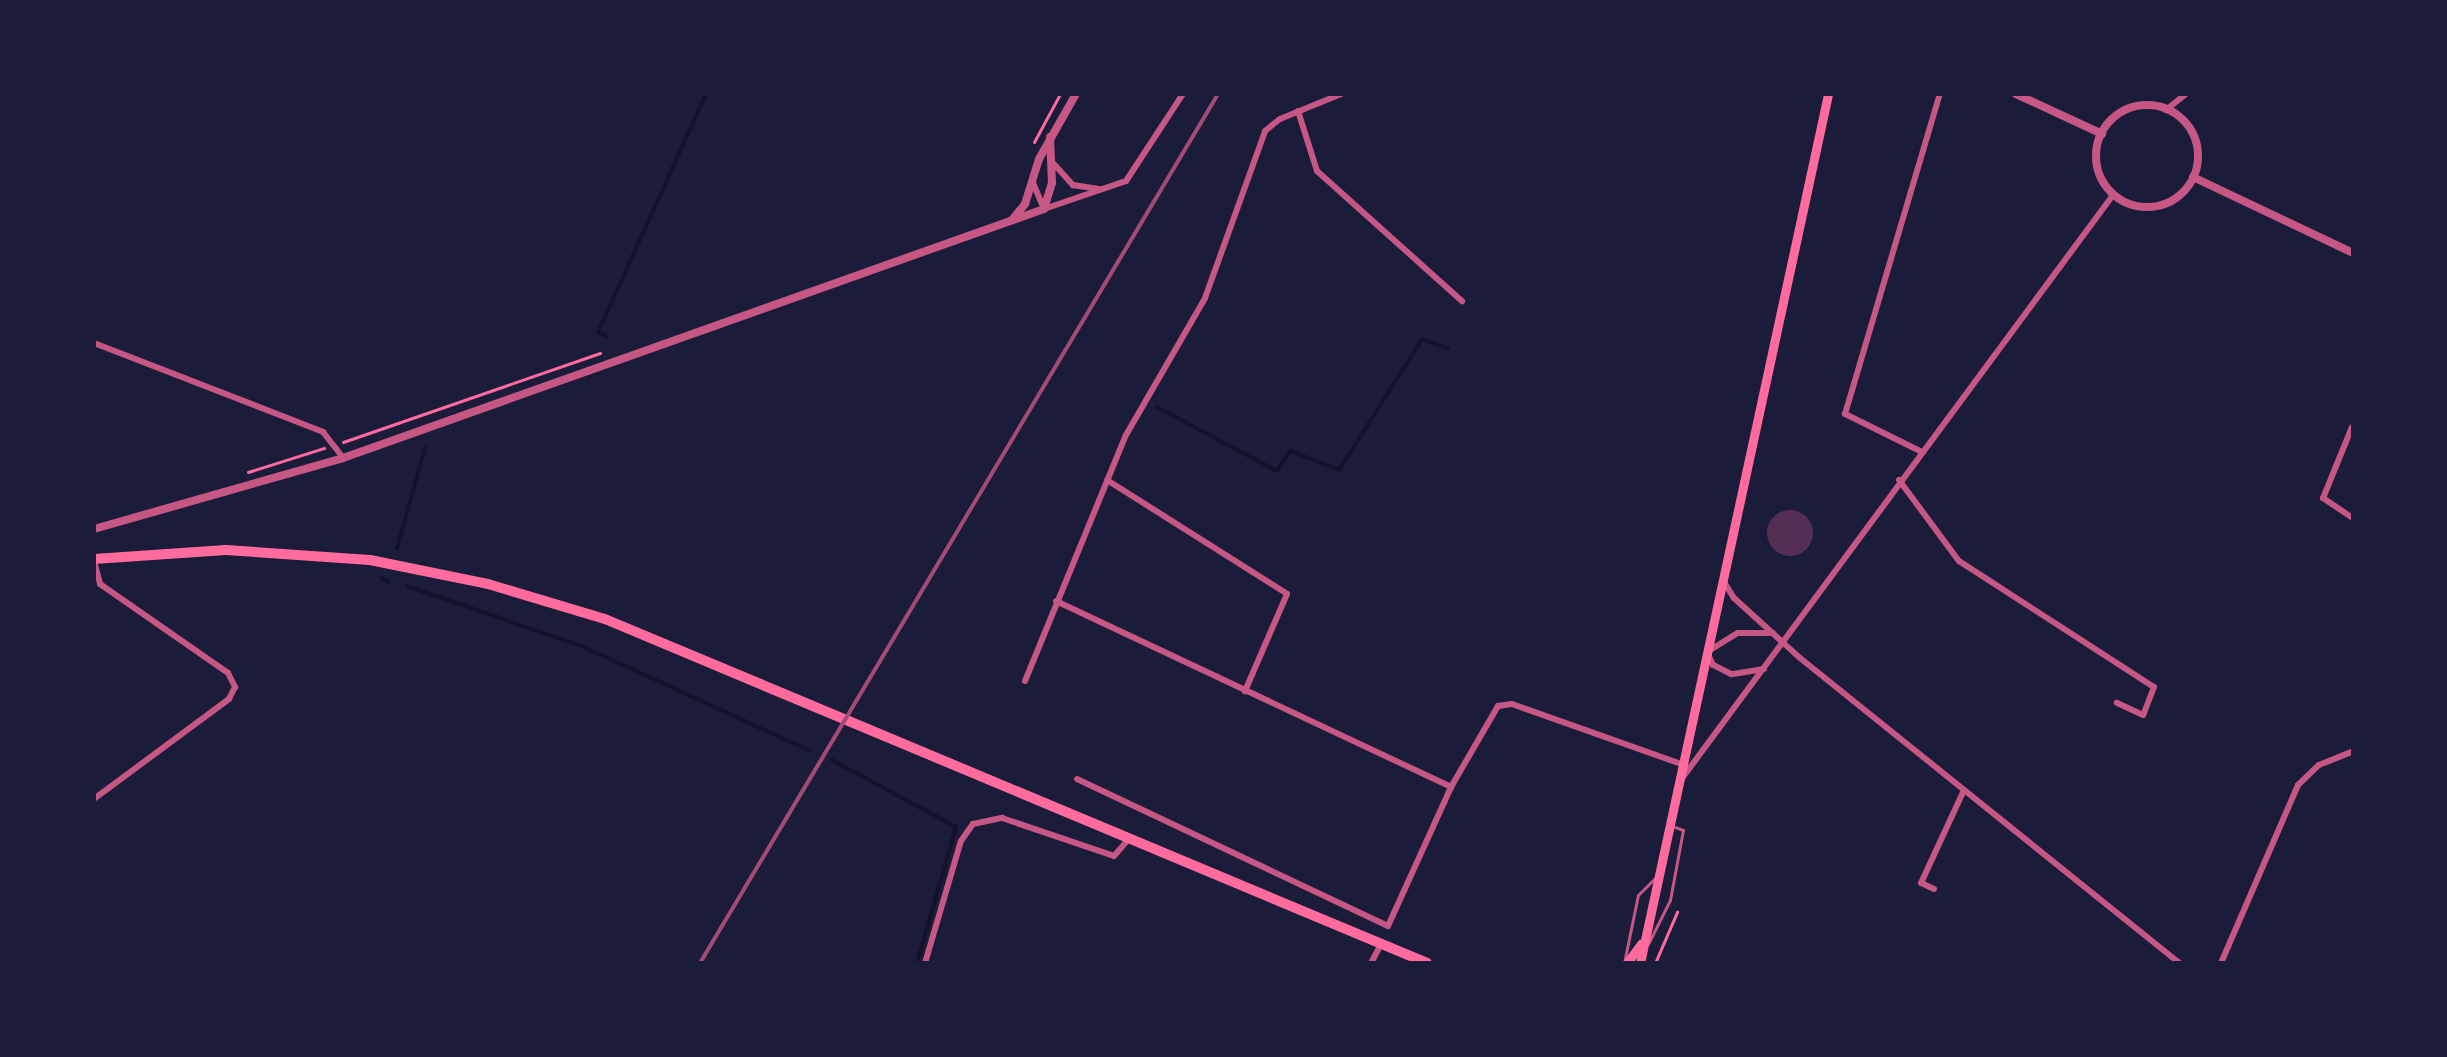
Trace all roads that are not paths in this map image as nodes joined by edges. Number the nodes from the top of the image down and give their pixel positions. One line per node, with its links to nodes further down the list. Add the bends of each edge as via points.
1 (1076, 94): 11 (street)
2 (1183, 94): 15 (street, via 1136,173)
3 (1341, 94): 9 (street)
4 (1828, 94): 30 (main road)
5 (1940, 94): 23 (street, via 1845,414)
6 (2016, 94): 10 (street)
7 (2186, 94): 8 (street)
8 (2166, 110): 10 (street, via 2131,108); 13 (street, via 2193,137)
9 (1298, 111): 20 (street, via 1317,171); 25 (street, via 1265,131 1205,298 1126,435)
10 (2102, 134): 16 (street, via 2097,167)
11 (1050, 137): 12 (street); 14 (street)
12 (1052, 160): 15 (street, via 1073,185); 17 (street)
13 (2193, 177): 16 (street, via 2179,195 2158,206 2135,206); 19 (street)
14 (1033, 183): 17 (street); 18 (street)
15 (1103, 189): 17 (street)
16 (2113, 195): 23 (street)
17 (1044, 209): 18 (street)
18 (1011, 221): 24 (street)
19 (2353, 253)
20 (1462, 301)
21 (94, 343): 24 (street, via 323,432)
22 (2352, 427): 27 (street, via 2323,498)
23 (1920, 451): 26 (street)
24 (343, 458): 28 (street)
25 (1107, 480): 31 (street); 37 (street, via 1287,594)
26 (1899, 480): 33 (street); 38 (street, via 1959,561 2154,687 2143,715)
27 (2353, 518)
28 (94, 529)
29 (94, 560): 45 (street, via 100,584 228,673 235,687 229,699); 47 (main road, via 226,550 434,570 605,619)
30 (1723, 579): 32 (street, via 1734,598); 34 (main road)
31 (1056, 601): 36 (street); 37 (street)
32 (1774, 633): 33 (street); 34 (street, via 1738,633)
33 (1782, 641): 35 (street); 44 (street)
34 (1707, 652): 35 (street, via 1713,665 1731,674); 40 (main road)
35 (1764, 669): 42 (street)
36 (1025, 681)
37 (1245, 691): 43 (street)
38 (2117, 703)
39 (2353, 751): 58 (street, via 2319,765 2296,789)
40 (1681, 764): 42 (main road); 43 (street, via 1506,702 1492,712)
41 (1077, 779): 43 (street, via 1388,926)
42 (1678, 783): 46 (main road)
43 (1451, 787)
44 (1964, 790): 49 (street, via 1921,883); 57 (street)
45 (94, 799)
46 (1668, 825): 48 (main road); 52 (lane, via 1683,830 1670,900)
47 (1129, 839): 50 (main road); 53 (street, via 1114,856 992,818 973,824 961,841)
48 (1657, 876): 51 (main road); 56 (lane, via 1638,895)
49 (1934, 889)
50 (1381, 944): 54 (street); 55 (main road)
51 (1641, 944): 52 (main road); 56 (main road)
52 (1640, 961)
53 (925, 963)
54 (1371, 963)
55 (1427, 963)
56 (1626, 963)
57 (2179, 963)
58 (2221, 963)

